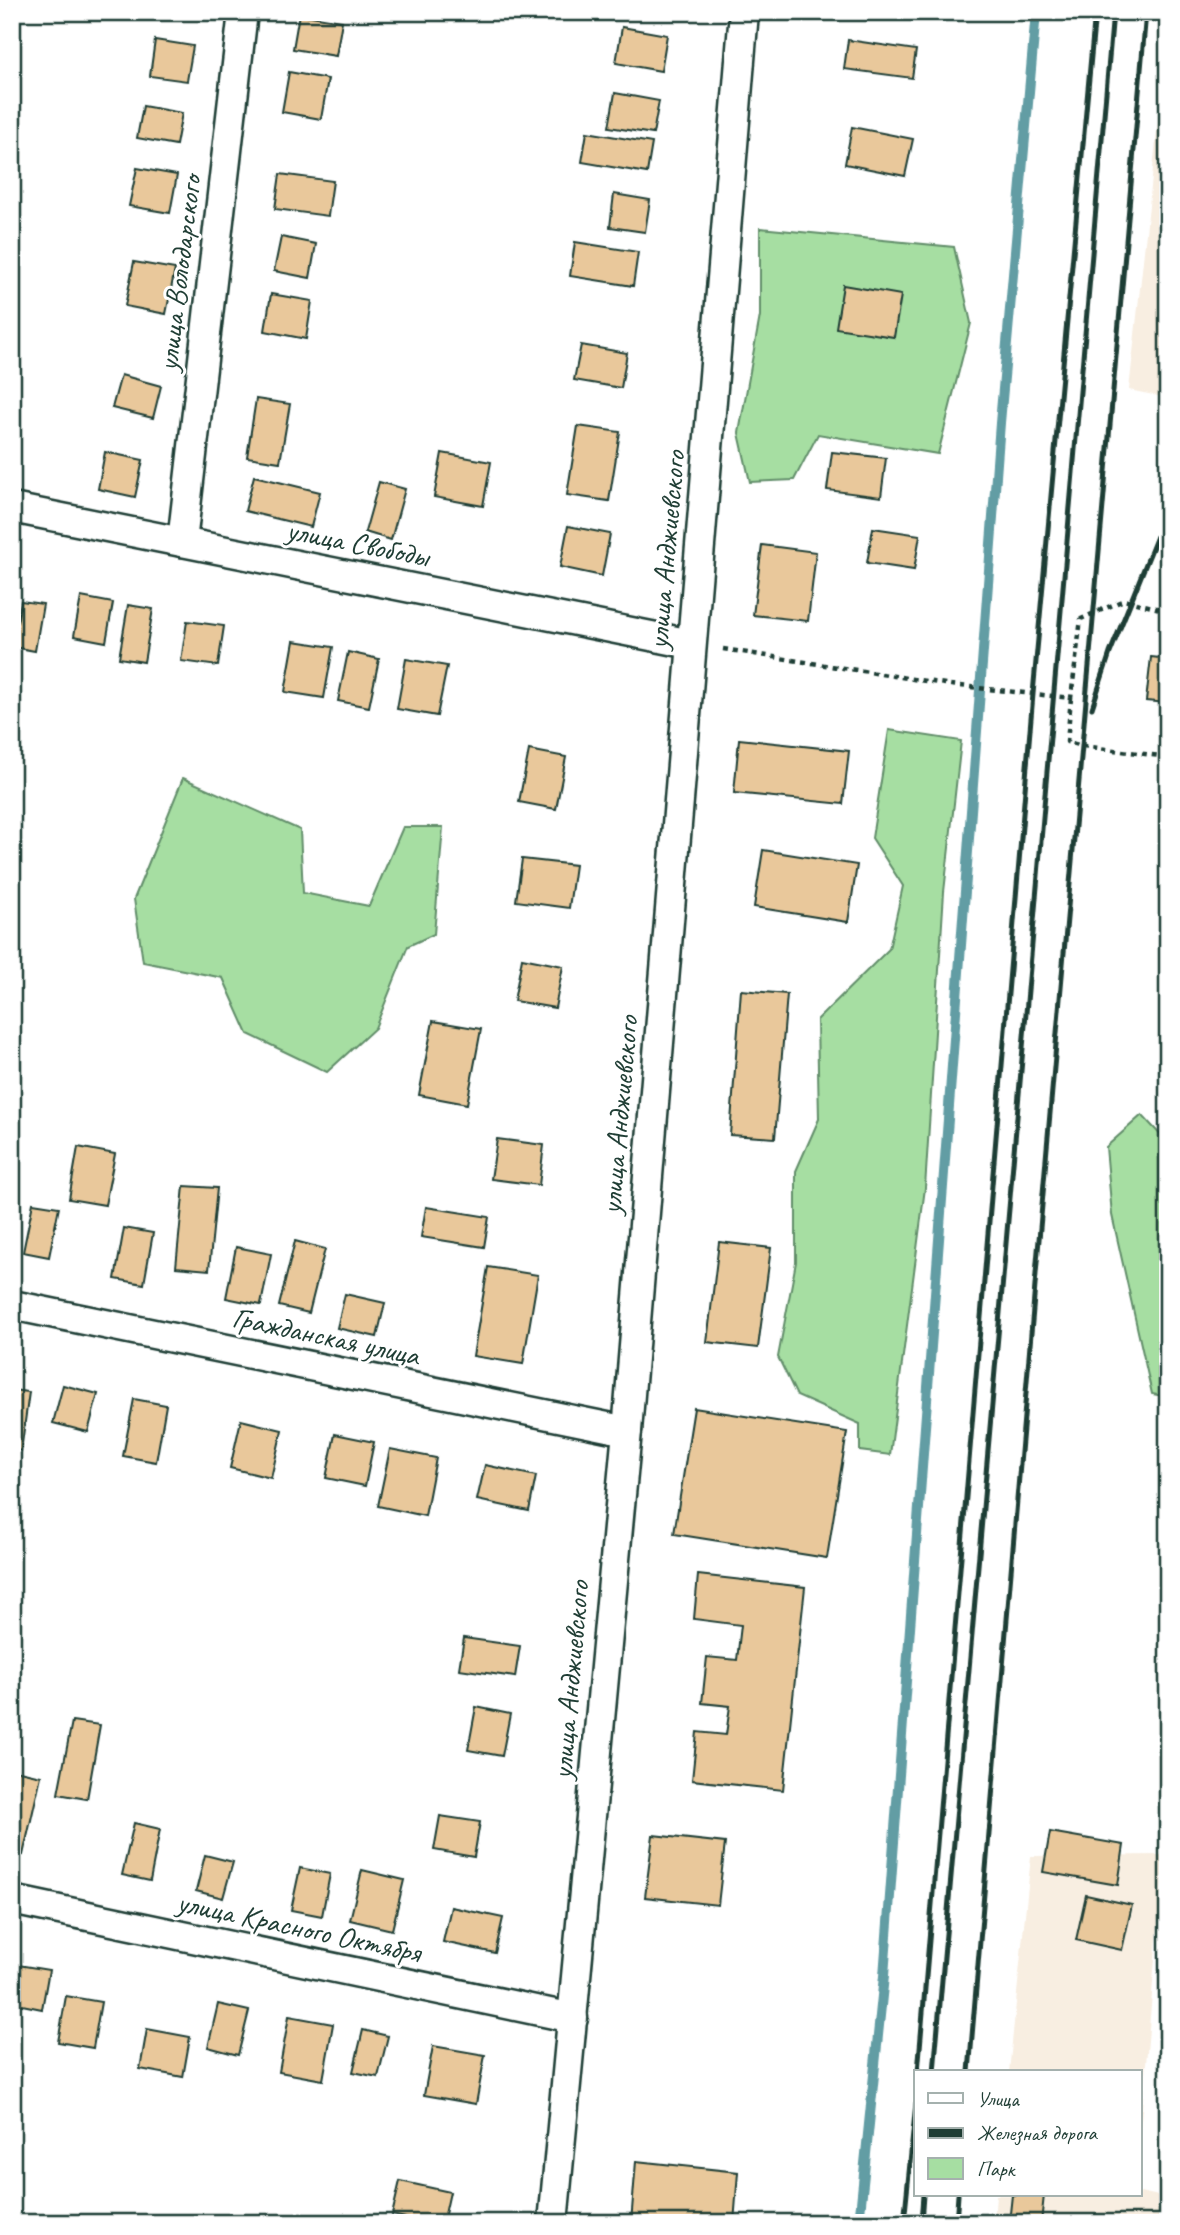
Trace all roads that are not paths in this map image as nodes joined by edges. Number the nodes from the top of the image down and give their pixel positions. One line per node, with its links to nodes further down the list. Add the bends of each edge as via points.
1 (243, 12): 4 (street, улица Володарского)
2 (744, 12): 5 (street, улица Анджиевского)
3 (12, 508): 4 (street, улица Свободы)
4 (182, 542): 5 (street, улица Свободы)
5 (691, 644): 7 (street, улица Анджиевского)
6 (12, 1305): 7 (street, Гражданская улица)
7 (626, 1431): 9 (street, улица Анджиевского)
8 (12, 1900): 9 (street, улица Красного Октября)
9 (573, 2018): 10 (street, улица Анджиевского)
10 (553, 2223)

